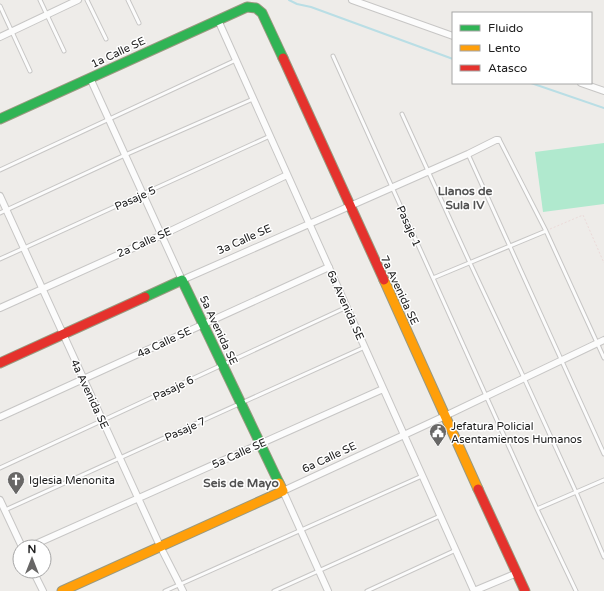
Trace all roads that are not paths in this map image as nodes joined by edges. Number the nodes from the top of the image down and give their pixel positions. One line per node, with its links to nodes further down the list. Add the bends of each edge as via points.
1 (40, 0): 8 (lane)
2 (78, 0): 8 (street)
3 (87, 0): 14 (lane)
4 (128, 0): 10 (lane)
5 (352, 0): 13 (street)
6 (0, 6): 11 (lane)
7 (247, 7): 9 (street, 1a Calle SE); 36 (street, 7a Avenida SE, via 256,8 262,13)
8 (47, 14): 11 (street); 15 (lane)
9 (218, 20): 17 (street, 6a Avenida SE); 19 (street, 1a Calle SE)
10 (139, 23)
11 (12, 31): 12 (street); 18 (lane)
12 (0, 36)
13 (452, 36)
14 (106, 39)
15 (64, 51)
16 (333, 56): 33 (lane, Pasaje 1)
17 (236, 60): 22 (street, 6a Avenida SE); 25 (lane)
18 (30, 71)
19 (90, 78): 24 (street, 1a Calle SE); 25 (street, 5a Avenida SE)
20 (584, 84): 21 (street)
21 (604, 91)
22 (253, 99): 26 (street, 6a Avenida SE); 29 (lane)
23 (402, 114): 31 (lane)
24 (0, 119)
25 (109, 119): 29 (street, 5a Avenida SE); 30 (lane)
26 (270, 136): 32 (street, 6a Avenida SE); 34 (lane, Pasaje 5)
27 (498, 140): 28 (street, 3a Calle SE); 40 (lane)
28 (468, 154): 31 (street, 3a Calle SE); 42 (lane)
29 (126, 155): 34 (street, 5a Avenida SE); 37 (lane)
30 (0, 170)
31 (429, 170): 33 (street, 3a Calle SE); 45 (lane)
32 (288, 175): 39 (street, 6a Avenida SE); 41 (street, 2a Calle SE)
33 (392, 187): 36 (street, 3a Calle SE); 47 (lane, Pasaje 1)
34 (143, 194): 41 (street, 5a Avenida SE); 43 (lane, Pasaje 5)
35 (0, 196): 37 (street, 4a Avenida SE)
36 (349, 206): 39 (street, 3a Calle SE); 66 (street, 7a Avenida SE)
37 (6, 210): 38 (lane); 43 (street, 4a Avenida SE)
38 (0, 213)
39 (309, 224): 46 (street, 6a Avenida SE); 48 (street, 3a Calle SE)
40 (546, 231): 42 (lane); 55 (lane)
41 (162, 235): 48 (street, 5a Avenida SE); 49 (street, 2a Calle SE)
42 (510, 246): 45 (lane); 58 (lane)
43 (24, 248): 44 (lane, Pasaje 5); 49 (street, 4a Avenida SE)
44 (0, 259)
45 (470, 263): 47 (lane); 61 (lane)
46 (329, 267): 50 (street, 6a Avenida SE); 52 (street, 4a Calle SE)
47 (433, 278): 64 (lane, Pasaje 1)
48 (182, 280): 52 (street, 5a Avenida SE); 53 (street, 3a Calle SE)
49 (42, 288): 51 (street, 2a Calle SE); 53 (street, 4a Avenida SE)
50 (347, 307): 56 (street, 6a Avenida SE); 60 (lane, Pasaje 6)
51 (0, 308)
52 (204, 324): 60 (street, 5a Avenida SE); 62 (street, 4a Calle SE)
53 (63, 334): 59 (street, 3a Calle SE); 62 (street, 4a Avenida SE)
54 (604, 340): 55 (street, 6a Calle SE)
55 (598, 343): 57 (lane); 58 (street, 6a Calle SE)
56 (364, 347): 63 (street, 6a Avenida SE); 65 (lane, Pasaje 7)
57 (604, 358)
58 (562, 360): 61 (street, 6a Calle SE); 71 (lane)
59 (0, 363)
60 (223, 365): 65 (street, 5a Avenida SE); 68 (lane, Pasaje 6)
61 (524, 378): 64 (street, 6a Calle SE); 77 (lane)
62 (84, 379): 67 (street, 4a Calle SE); 68 (street, 4a Avenida SE)
63 (383, 389): 69 (street, 6a Avenida SE); 70 (street, 5a Calle SE)
64 (486, 396): 66 (street, 6a Calle SE); 80 (lane, Pasaje 1)
65 (241, 403): 70 (street, 5a Avenida SE); 72 (lane, Pasaje 7)
66 (445, 416): 69 (street, 6a Calle SE); 90 (street, 7a Avenida SE)
67 (0, 417)
68 (103, 420): 72 (street, 4a Avenida SE); 73 (lane, Pasaje 6)
69 (404, 434): 74 (street, 6a Avenida SE); 76 (street, 6a Calle SE)
70 (260, 444): 76 (street, 5a Avenida SE); 78 (street, 5a Calle SE)
71 (604, 454)
72 (120, 458): 78 (street, 4a Avenida SE); 81 (lane, Pasaje 7)
73 (0, 468)
74 (422, 476): 82 (street, 6a Avenida SE); 83 (lane)
75 (604, 480): 77 (lane)
76 (283, 491): 83 (street, 5a Avenida SE); 86 (street, 6a Calle SE)
77 (576, 492): 80 (lane); 88 (lane)
78 (138, 499): 85 (street, 5a Calle SE); 86 (street, 4a Avenida SE)
79 (0, 500): 81 (street)
80 (537, 509): 102 (lane, Pasaje 1)
81 (5, 510): 84 (street)
82 (440, 516): 87 (street, 6a Avenida SE); 89 (lane)
83 (301, 530): 89 (street, 5a Avenida SE); 92 (lane)
84 (18, 539)
85 (47, 539)
86 (160, 546): 92 (street, 4a Avenida SE); 94 (street, 6a Calle SE)
87 (456, 550): 99 (lane); 100 (street, 6a Avenida SE)
88 (604, 557)
89 (319, 571): 97 (lane); 98 (street, 5a Avenida SE)
90 (517, 573): 100 (street); 101 (street, 7a Avenida SE)
91 (37, 579): 93 (street)
92 (179, 584): 95 (lane); 96 (street, 4a Avenida SE)
93 (42, 591)
94 (62, 591)
95 (165, 591)
96 (183, 591)
97 (274, 591)
98 (328, 591)
99 (367, 591)
100 (474, 591)
101 (525, 591)
102 (576, 591)

